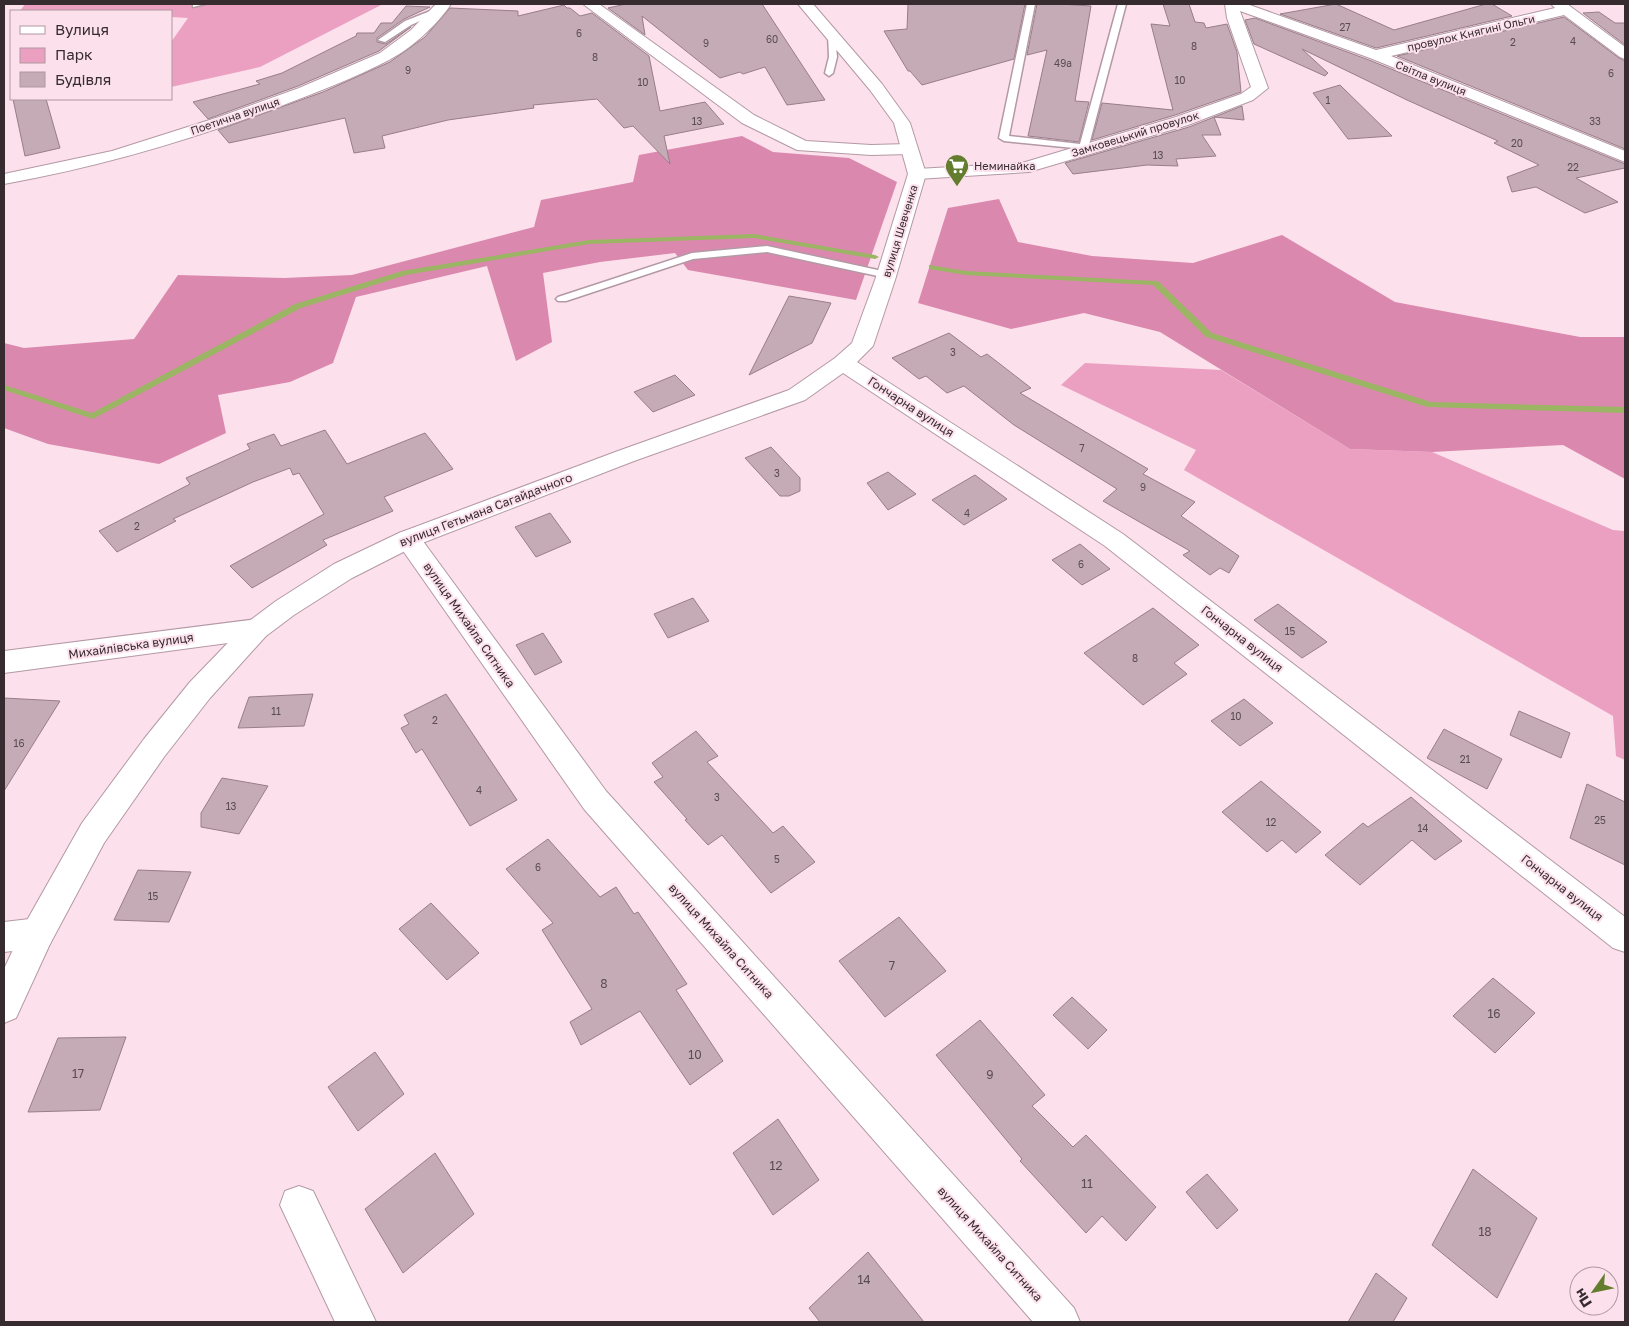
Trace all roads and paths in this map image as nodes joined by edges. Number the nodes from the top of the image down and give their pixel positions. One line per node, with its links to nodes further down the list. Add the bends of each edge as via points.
1 (590, 4): 14 (street, via 748,119 803,146)
2 (805, 4): 8 (street, вулиця Шевченка)
3 (1031, 4): 13 (lane, via 1004,138)
4 (1122, 4): 13 (lane)
5 (1233, 4): 11 (street, Світла вулиця); 13 (street, Замковецький провулок, via 1234,18 1260,88 1247,97 1182,121)
6 (1562, 7): 10 (street, провулок Княгині Ольги); 11 (street, провулок Княгині Ольги)
7 (440, 8): 9 (lane); 17 (street, Поетична вулиця, via 416,33 385,56 305,91 225,121 116,155)
8 (831, 36): 12 (lane); 14 (street, вулиця Шевченка, via 876,87 902,123)
9 (382, 40)
10 (1625, 54)
11 (1375, 55): 15 (street, Світла вулиця)
12 (829, 73)
13 (1087, 148): 16 (street, Замковецький провулок, via 1023,168)
14 (909, 149): 16 (street, вулиця Шевченка)
15 (1625, 157)
16 (917, 174): 18 (street, вулиця Шевченка)
17 (4, 179)
18 (887, 275): 19 (lane, via 767,249 692,256); 20 (street, вулиця Шевченка, via 862,346)
19 (562, 299)
20 (843, 363): 21 (street, вулиця Гетьмана Сагайдачного, via 797,395); 26 (street, Гончарна вулиця, via 1114,540)
21 (408, 539): 22 (street, вулиця Гетьмана Сагайдачного, via 343,571); 30 (street, вулиця Михайла Ситника, via 596,800)
22 (257, 629): 23 (street, Михайлівська вулиця); 24 (street, вулиця Гетьмана Сагайдачного, via 200,690 154,748 93,833)
23 (4, 662)
24 (38, 933): 25 (street); 27 (street, вулиця Гетьмана Сагайдачного)
25 (4, 937)
26 (1625, 937)
27 (4, 1006)
28 (299, 1205): 29 (street)
29 (356, 1322)
30 (1060, 1322)

